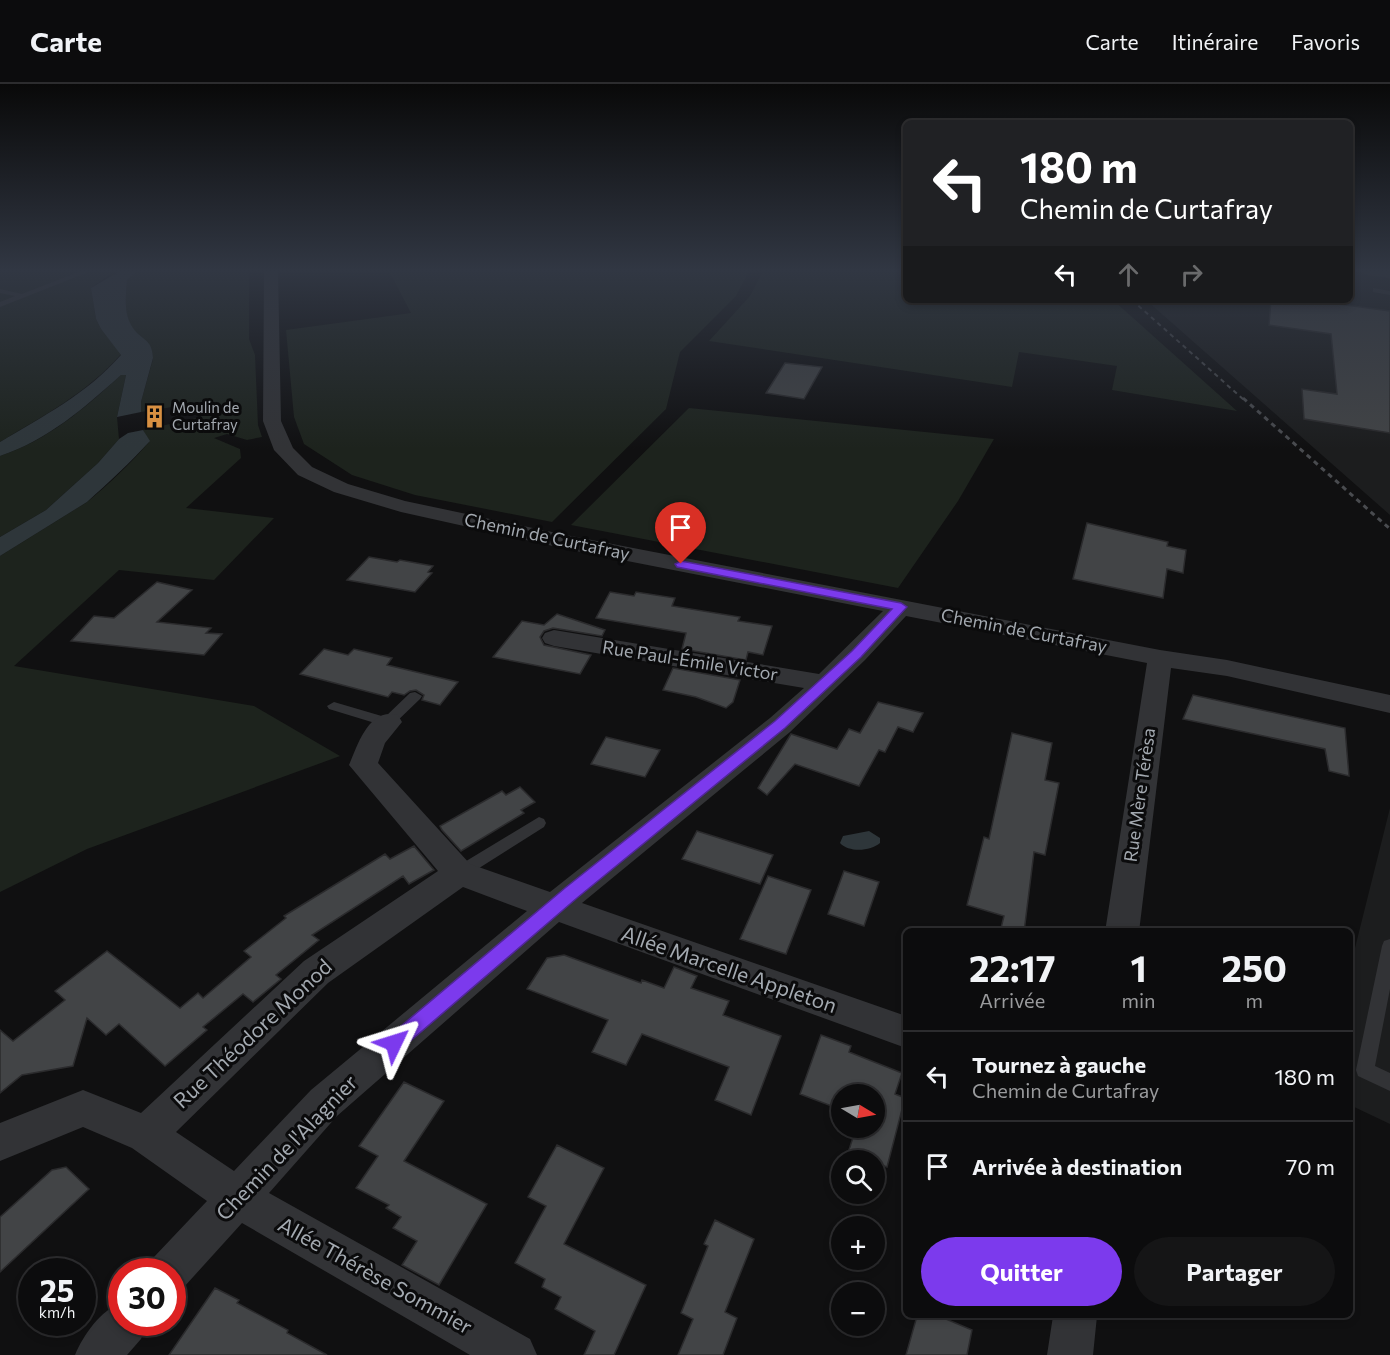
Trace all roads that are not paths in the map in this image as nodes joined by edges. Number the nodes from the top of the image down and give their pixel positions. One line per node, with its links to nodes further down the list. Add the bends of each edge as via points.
1 (271, 330): 2 (street, Chemin de Curtafray, via 272,421 284,450 305,471 341,488 401,506 571,543)
2 (901, 607): 4 (street, Chemin de Curtafray); 5 (street, Chemin de l'Alagnier)
3 (554, 638): 5 (street, Rue Paul-Émile Victor)
4 (1160, 658): 7 (street, Chemin de Curtafray, via 1227,668); 13 (street, Rue Mère Térèsa)
5 (825, 683): 12 (street, Chemin de l'Alagnier, via 780,725)
6 (415, 696): 9 (lane)
7 (1390, 704)
8 (334, 706): 9 (lane)
9 (388, 722): 11 (street, via 373,740 363,765)
10 (539, 823): 11 (lane)
11 (459, 873): 12 (street); 17 (street, Rue Théodore Monod, via 316,972)
12 (553, 908): 15 (street, Allée Marcelle Appleton); 19 (street, Chemin de l'Alagnier, via 324,1103)
13 (1123, 928)
14 (1390, 946): 16 (lane, via 1365,1070)
15 (903, 1031)
16 (1390, 1082)
17 (146, 1134): 18 (street, Allée Thérèse Sommier, via 83,1108); 19 (street, Allée Thérèse Sommier)
18 (0, 1142)
19 (236, 1197): 20 (street, Chemin de l'Alagnier); 24 (street, Allée Thérèse Sommier)
20 (182, 1258)
21 (1075, 1318): 25 (street)
22 (114, 1336): 23 (street)
23 (98, 1355)
24 (514, 1355)
25 (1070, 1355)

